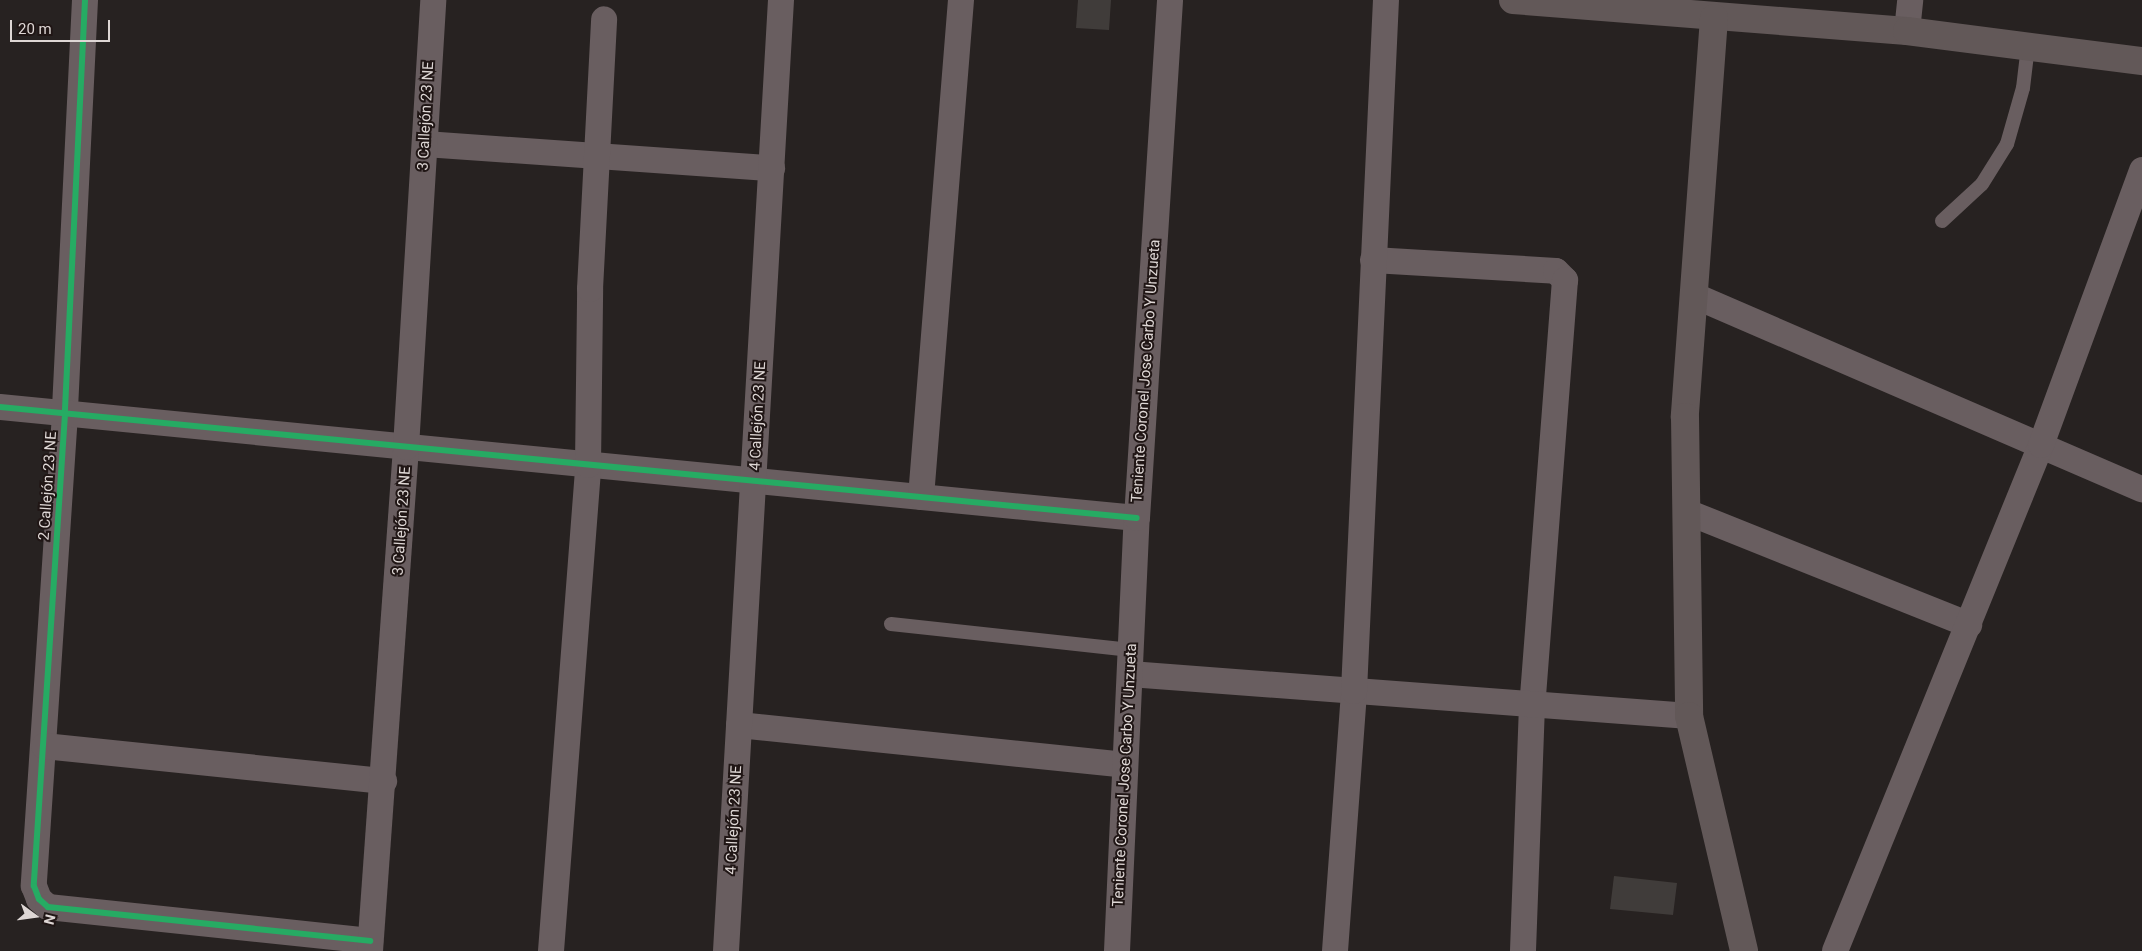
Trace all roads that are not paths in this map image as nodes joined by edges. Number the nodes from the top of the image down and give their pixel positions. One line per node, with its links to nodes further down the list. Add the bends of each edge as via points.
1 (85, 0): 23 (street, 2 Callejón 23 NE)
2 (433, 0): 15 (street, 3 Callejón 23 NE)
3 (781, 0): 17 (street, 4 Callejón 23 NE)
4 (961, 0): 29 (street)
5 (1170, 0): 31 (street, Teniente Coronel Jose Carbo Y Unzueta)
6 (1386, 0): 20 (street)
7 (1513, 0): 9 (street)
8 (1910, 0): 12 (street)
9 (1555, 1): 10 (street)
10 (1714, 18): 12 (street); 21 (street)
11 (604, 19): 16 (street)
12 (1907, 31): 13 (street)
13 (2028, 46): 14 (street); 19 (lane, via 2023,88 2007,144 1982,184)
14 (2142, 61)
15 (424, 144): 16 (street); 25 (street, 3 Callejón 23 NE)
16 (597, 156): 17 (street); 26 (street, via 590,289)
17 (772, 168): 27 (street, 4 Callejón 23 NE)
18 (2142, 170): 24 (street)
19 (1942, 221)
20 (1373, 260): 35 (street); 36 (street, via 1556,271 1565,280)
21 (1695, 296): 24 (street); 30 (street, via 1685,417)
22 (0, 408): 23 (street)
23 (65, 414): 25 (street); 39 (street, 2 Callejón 23 NE)
24 (2041, 445): 28 (street); 33 (street)
25 (406, 447): 26 (street); 41 (street, 3 Callejón 23 NE)
26 (588, 465): 27 (street); 43 (street)
27 (754, 481): 29 (street); 38 (street, 4 Callejón 23 NE)
28 (2142, 489)
29 (921, 497): 31 (street)
30 (1687, 512): 33 (street); 37 (street)
31 (1136, 518): 34 (street, Teniente Coronel Jose Carbo Y Unzueta)
32 (891, 624): 34 (lane)
33 (1969, 625): 49 (street)
34 (1130, 662): 35 (street); 40 (street, Teniente Coronel Jose Carbo Y Unzueta)
35 (1354, 691): 36 (street); 46 (street)
36 (1532, 705): 37 (street); 47 (street)
37 (1689, 716): 48 (street)
38 (739, 725): 40 (street); 44 (street, 4 Callejón 23 NE)
39 (44, 746): 41 (street); 42 (street, 2 Callejón 23 NE, via 34,886 39,899 48,907)
40 (1123, 765): 45 (street, Teniente Coronel Jose Carbo Y Unzueta)
41 (384, 781): 42 (street, 3 Callejón 23 NE)
42 (370, 946)
43 (551, 951)
44 (726, 951)
45 (1117, 951)
46 (1335, 951)
47 (1524, 951)
48 (1744, 951)
49 (1835, 951)

